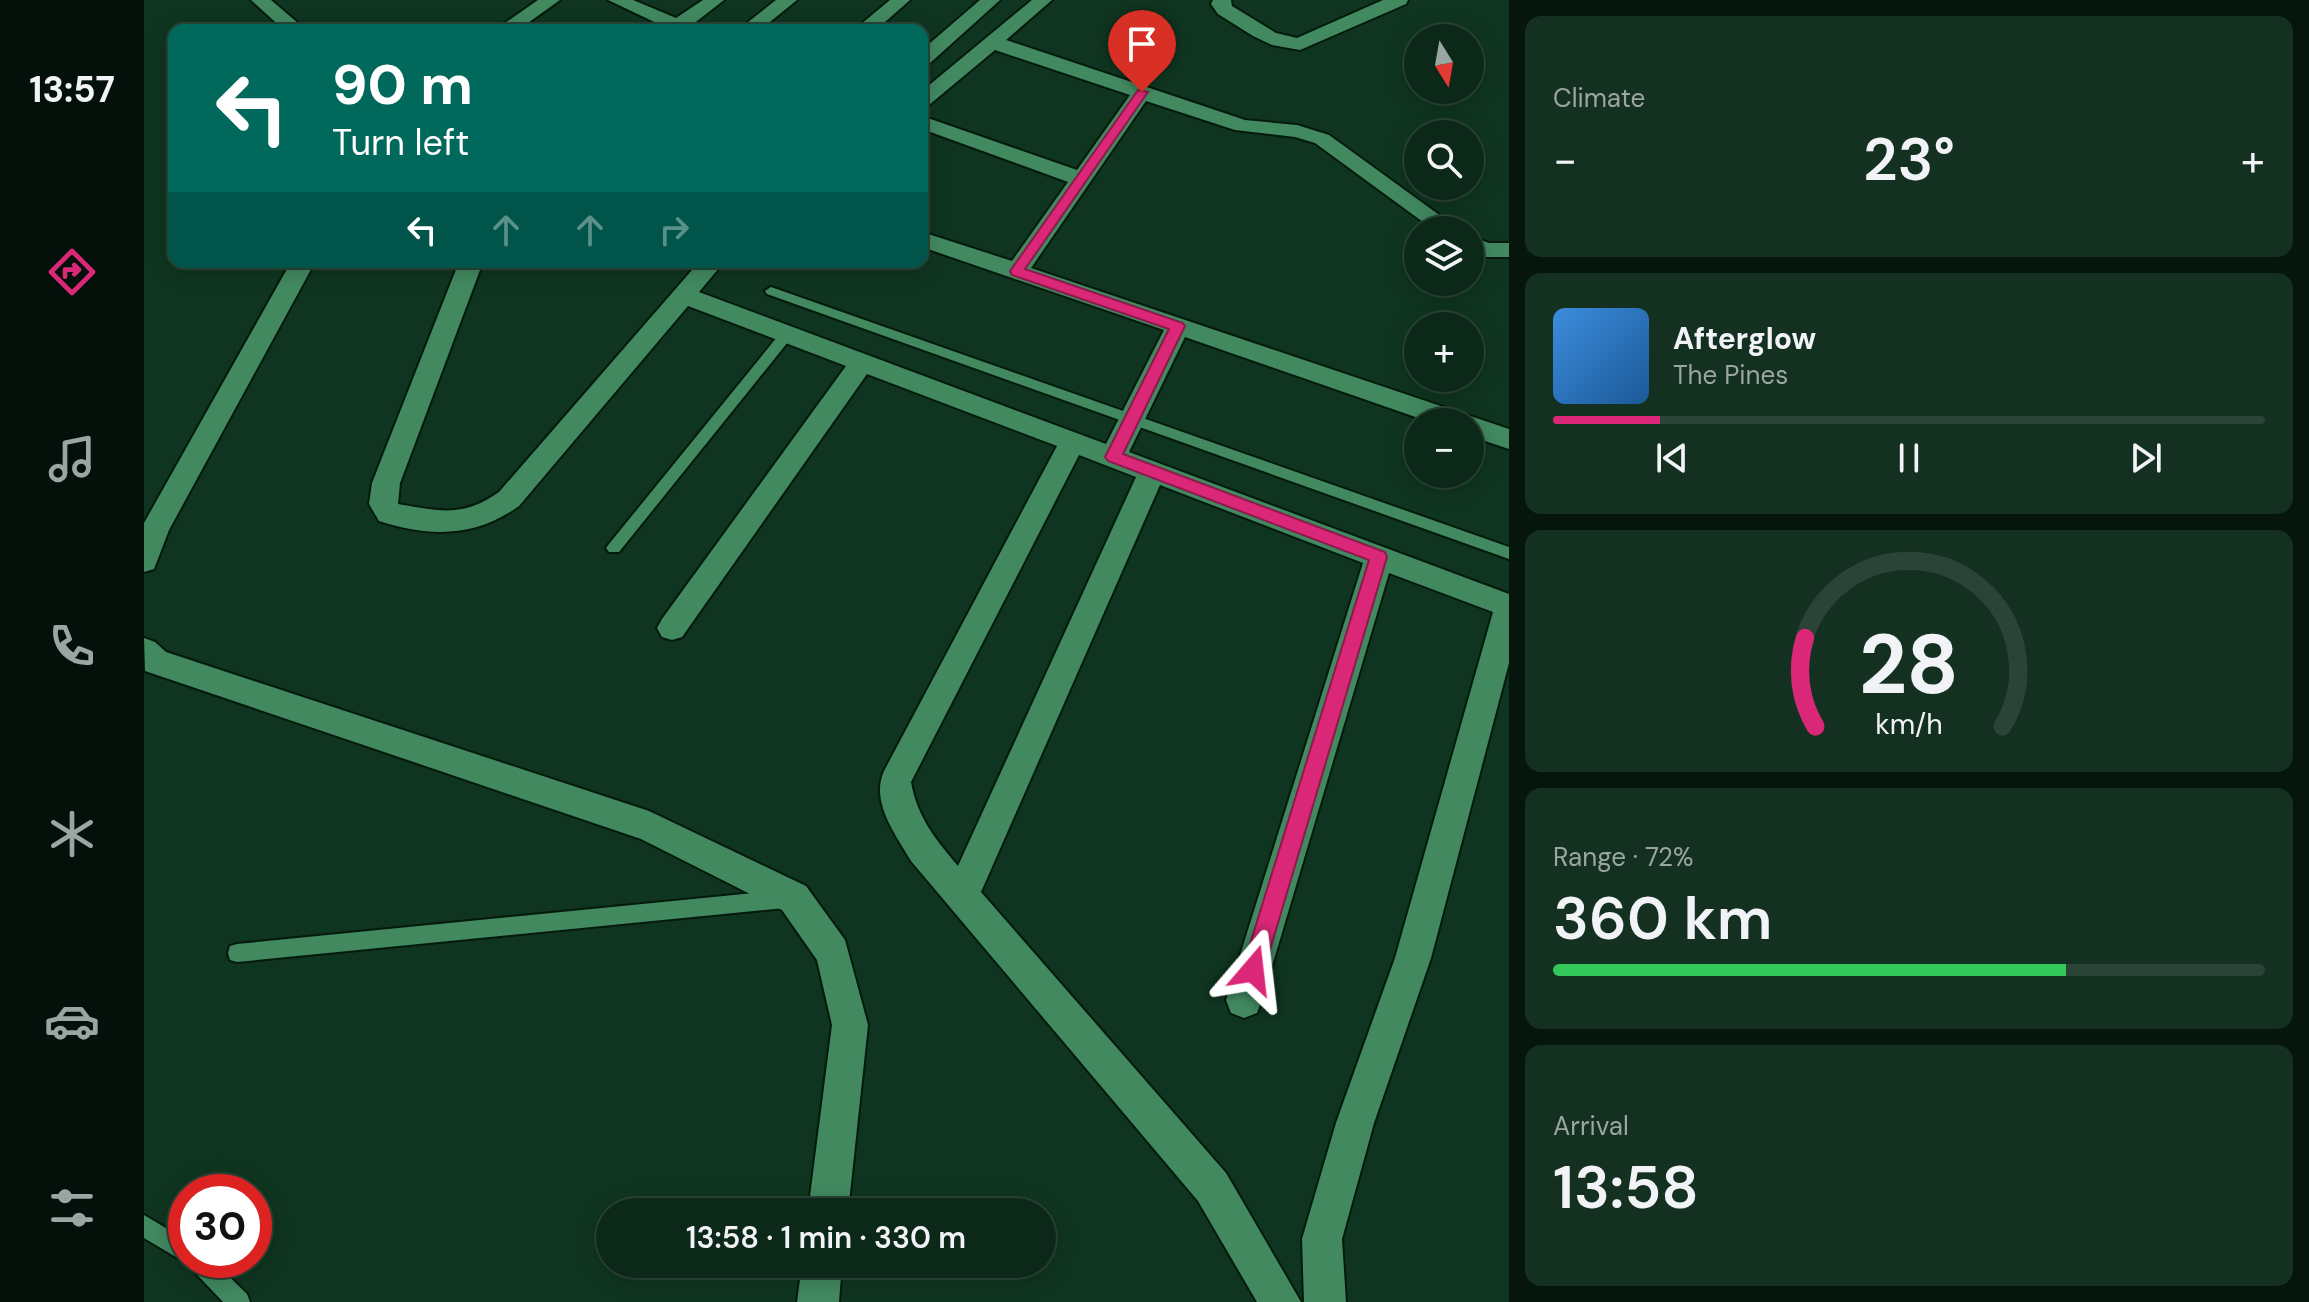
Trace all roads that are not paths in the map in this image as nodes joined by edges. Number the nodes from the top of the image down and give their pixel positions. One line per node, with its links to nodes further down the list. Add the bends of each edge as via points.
1 (260, 0): 11 (street)
2 (551, 0): 12 (street)
3 (617, 0): 13 (street)
4 (715, 0): 14 (street)
5 (788, 0): 15 (street)
6 (901, 0): 16 (street)
7 (991, 0): 18 (street)
8 (1043, 0): 17 (street)
9 (1222, 0): 10 (street, via 1225,10 1273,40 1300,44)
10 (1399, 0)
11 (289, 24)
12 (514, 24)
13 (668, 24)
14 (685, 24)
15 (756, 24)
16 (871, 24)
17 (992, 42): 19 (street); 20 (street)
18 (928, 55)
19 (1142, 92): 22 (street); 23 (street, via 1242,126 1322,139)
20 (928, 96)
21 (928, 124): 22 (street)
22 (1081, 179): 30 (street)
23 (1429, 216)
24 (928, 241): 30 (street)
25 (1484, 249): 26 (street)
26 (1509, 250)
27 (300, 268): 46 (street, via 155,529)
28 (469, 268): 32 (street, via 386,483 383,504 389,513 450,523 489,515 509,499)
29 (707, 268): 32 (street)
30 (1017, 271): 33 (street)
31 (771, 291): 37 (lane)
32 (683, 295): 34 (street)
33 (1178, 326): 36 (street); 37 (street)
34 (787, 334): 35 (street); 43 (lane)
35 (862, 363): 40 (street); 48 (street)
36 (1418, 408)
37 (1132, 418): 41 (street); 44 (lane)
38 (1484, 431): 39 (street)
39 (1509, 439)
40 (1072, 442): 41 (street); 50 (street, via 895,781 899,809 923,850)
41 (1113, 457): 42 (street)
42 (1152, 472): 45 (street); 50 (street)
43 (614, 548)
44 (1509, 553)
45 (1379, 557): 47 (street); 53 (street)
46 (144, 561)
47 (1509, 607): 62 (street, via 1413,958 1355,1123 1322,1239)
48 (672, 628)
49 (144, 651): 51 (street, via 156,662 649,826)
50 (962, 896): 61 (street, via 1212,1187)
51 (794, 898): 52 (lane); 54 (street, via 833,952 850,1025)
52 (237, 953)
53 (1244, 1000)
54 (830, 1198)
55 (144, 1226): 56 (lane)
56 (168, 1241)
57 (214, 1278): 59 (lane)
58 (821, 1278): 60 (street)
59 (239, 1302)
60 (818, 1302)
61 (1280, 1302)
62 (1325, 1302)

